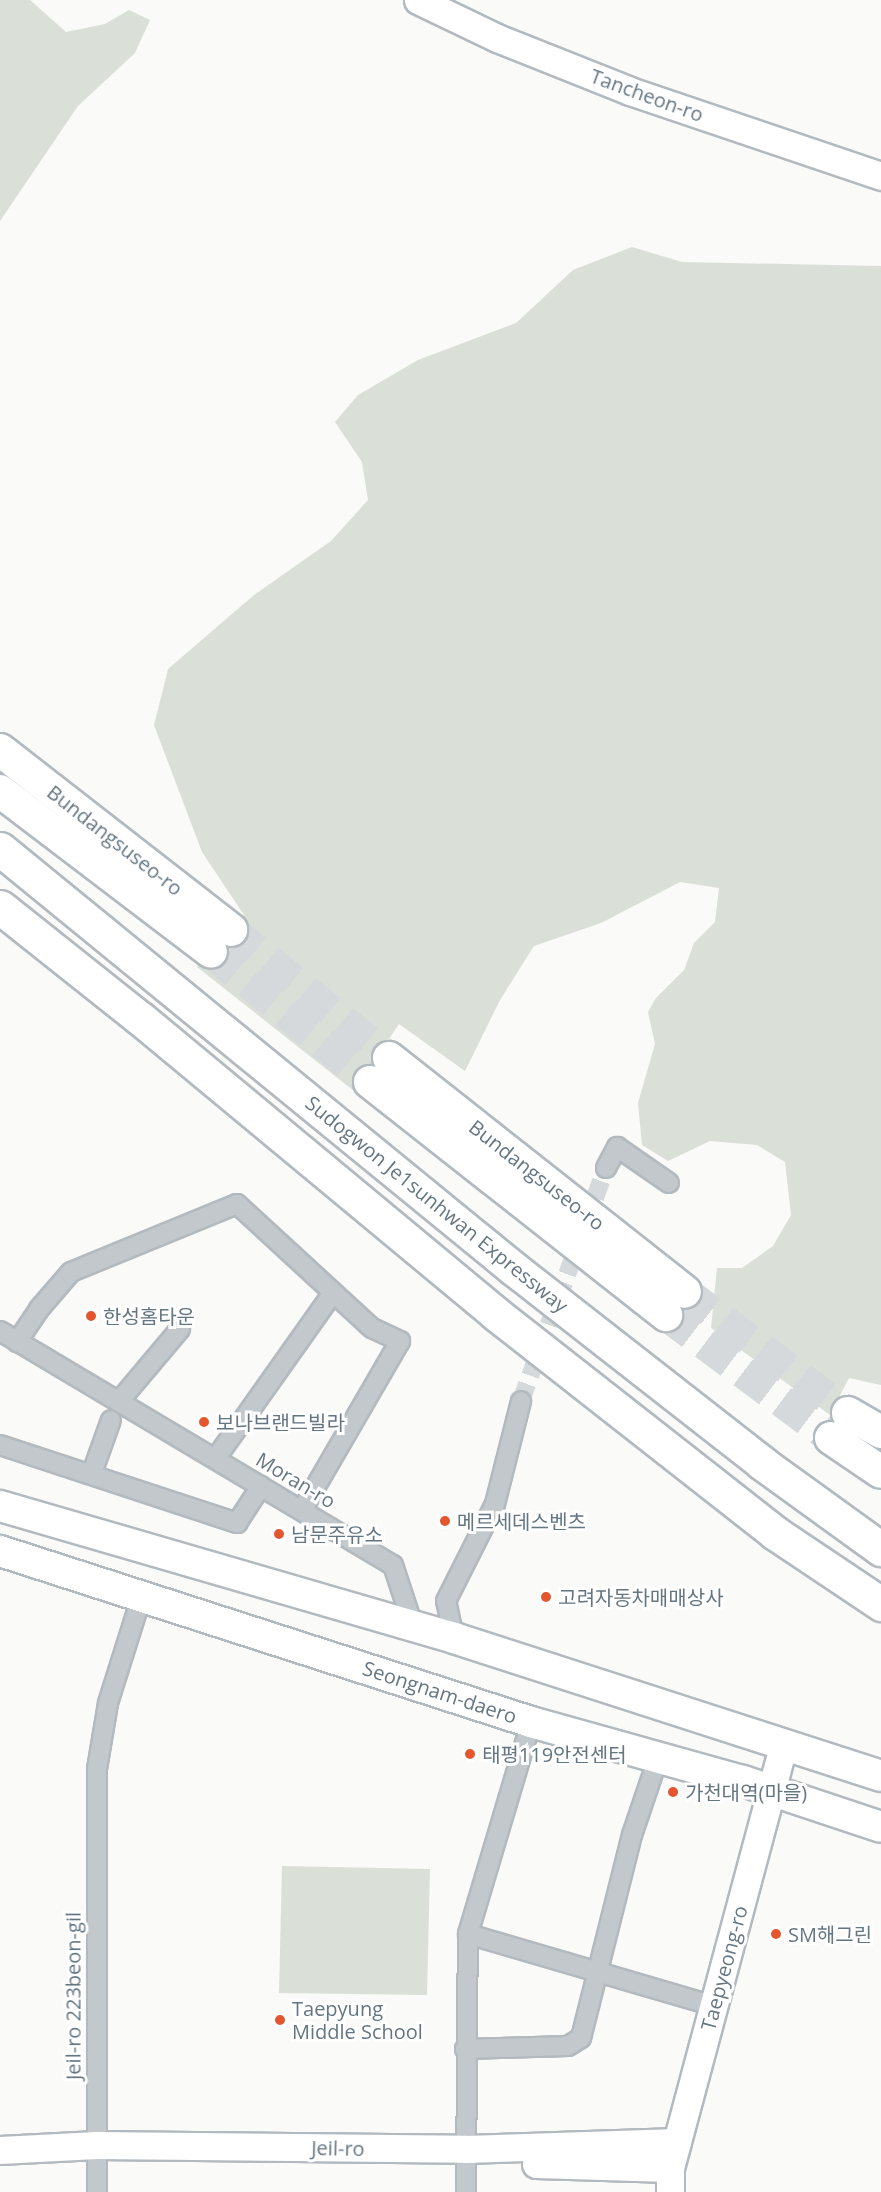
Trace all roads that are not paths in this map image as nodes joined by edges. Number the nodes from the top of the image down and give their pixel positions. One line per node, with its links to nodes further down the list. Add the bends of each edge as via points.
1 (417, 0): 2 (main road, Tancheon-ro, via 497,38 630,91)
2 (881, 177)
3 (0, 750): 4 (highway, Bundangsuseo-ro, via 221,941)
4 (0, 791)
5 (0, 849): 26 (highway, Sudogwon Je1sunhwan Expressway, via 514,1269 762,1462)
6 (0, 907): 29 (highway, via 496,1314 775,1533)
7 (389, 1058): 8 (highway, Bundangsuseo-ro, via 676,1304)
8 (370, 1082)
9 (606, 1168): 10 (street, via 616,1147)
10 (669, 1183)
11 (332, 1294): 14 (street, via 237,1204 71,1272); 20 (street); 25 (street, via 372,1328 400,1341)
12 (180, 1329): 15 (street)
13 (0, 1330): 14 (street, Moran-ro)
14 (17, 1342): 15 (street, Moran-ro)
15 (121, 1400): 20 (street, Moran-ro)
16 (521, 1401): 31 (street, via 495,1504 446,1601)
17 (111, 1420): 22 (street)
18 (881, 1432): 21 (highway, via 840,1425)
19 (0, 1445): 22 (street)
20 (216, 1458): 23 (street, Moran-ro)
21 (881, 1472)
22 (92, 1473): 23 (street, via 237,1523)
23 (261, 1486): 25 (street, Moran-ro)
24 (0, 1506): 30 (main road)
25 (302, 1509): 30 (street, Moran-ro, via 393,1565)
26 (881, 1549)
27 (0, 1551): 28 (main road, Seongnam-daero)
28 (141, 1595): 32 (main road, Seongnam-daero); 43 (street, Jeil-ro 223beon-gil, via 101,1740)
29 (881, 1604)
30 (413, 1626): 31 (main road)
31 (454, 1638): 33 (main road)
32 (531, 1722): 34 (main road, Seongnam-daero); 38 (street)
33 (784, 1744): 35 (main road); 36 (main road, Taepyeong-ro)
34 (658, 1758): 36 (main road, Seongnam-daero); 39 (street, via 632,1835)
35 (881, 1776)
36 (772, 1790): 37 (main road, Seongnam-daero); 40 (main road, Taepyeong-ro)
37 (881, 1827)
38 (468, 1934): 39 (street); 41 (street)
39 (597, 1973): 40 (street); 41 (street, via 581,2038 568,2046)
40 (714, 2006): 46 (main road, Taepyeong-ro)
41 (465, 2049): 44 (street)
42 (0, 2150): 43 (main road, Jeil-ro)
43 (96, 2154): 44 (main road, Jeil-ro); 45 (main road, Jeil-ro); 47 (street, Jeil-ro 223beon-gil)
44 (466, 2155): 46 (main road, Jeil-ro); 48 (street)
45 (0, 2163)
46 (672, 2167)
47 (97, 2192)
48 (466, 2192)

